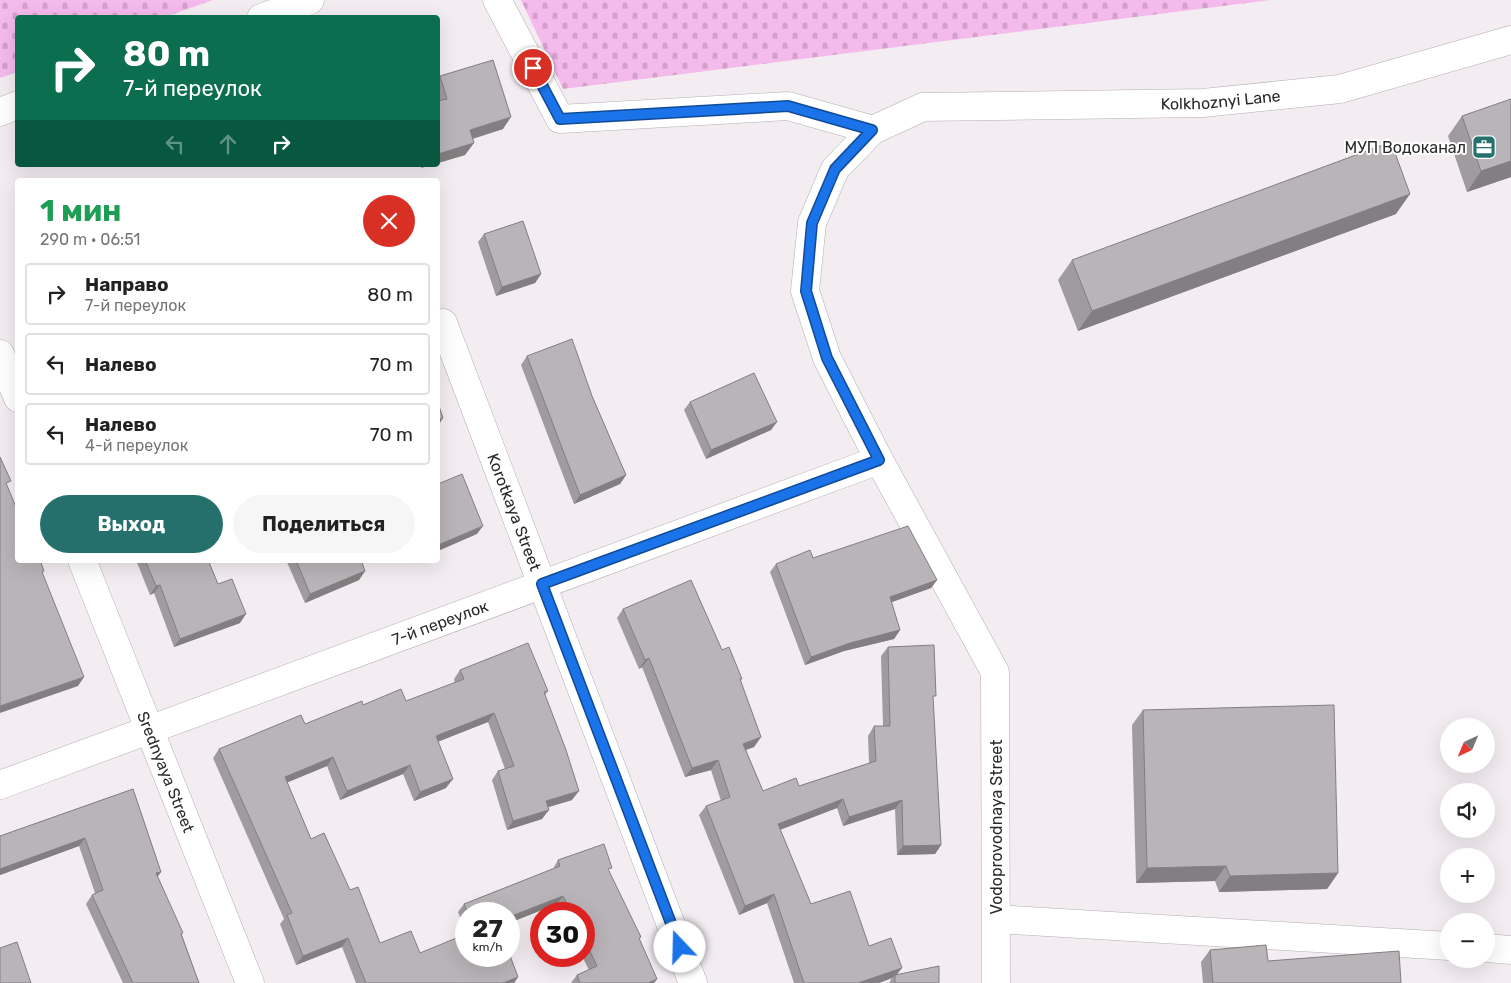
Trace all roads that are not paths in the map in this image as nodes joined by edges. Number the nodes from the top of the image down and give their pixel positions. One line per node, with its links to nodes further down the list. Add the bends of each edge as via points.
1 (310, 0): 3 (street)
2 (497, 0): 7 (street, via 560,119 788,106)
3 (270, 15)
4 (1511, 40): 7 (street, Kolkhoznyi Lane, via 1340,89 1203,103 923,107)
5 (15, 106): 6 (street)
6 (0, 112)
7 (872, 130): 11 (street, via 835,169 812,223 806,291 827,358)
8 (442, 323): 13 (street, Korotkaya Street)
9 (0, 354): 10 (street)
10 (15, 391)
11 (879, 460): 13 (street, 7-й переулок); 16 (street, Vodoprovodnaya Street, via 995,672)
12 (83, 563): 14 (street, Srednyaya Street)
13 (542, 584): 14 (street, 7-й переулок); 21 (street, Korotkaya Street)
14 (149, 730): 15 (street, 7-й переулок); 20 (street, Srednyaya Street)
15 (0, 785)
16 (996, 919): 17 (street); 22 (street, Vodoprovodnaya Street)
17 (1440, 945)
18 (1495, 949): 19 (street)
19 (1511, 950)
20 (250, 983)
21 (693, 983)
22 (996, 983)

